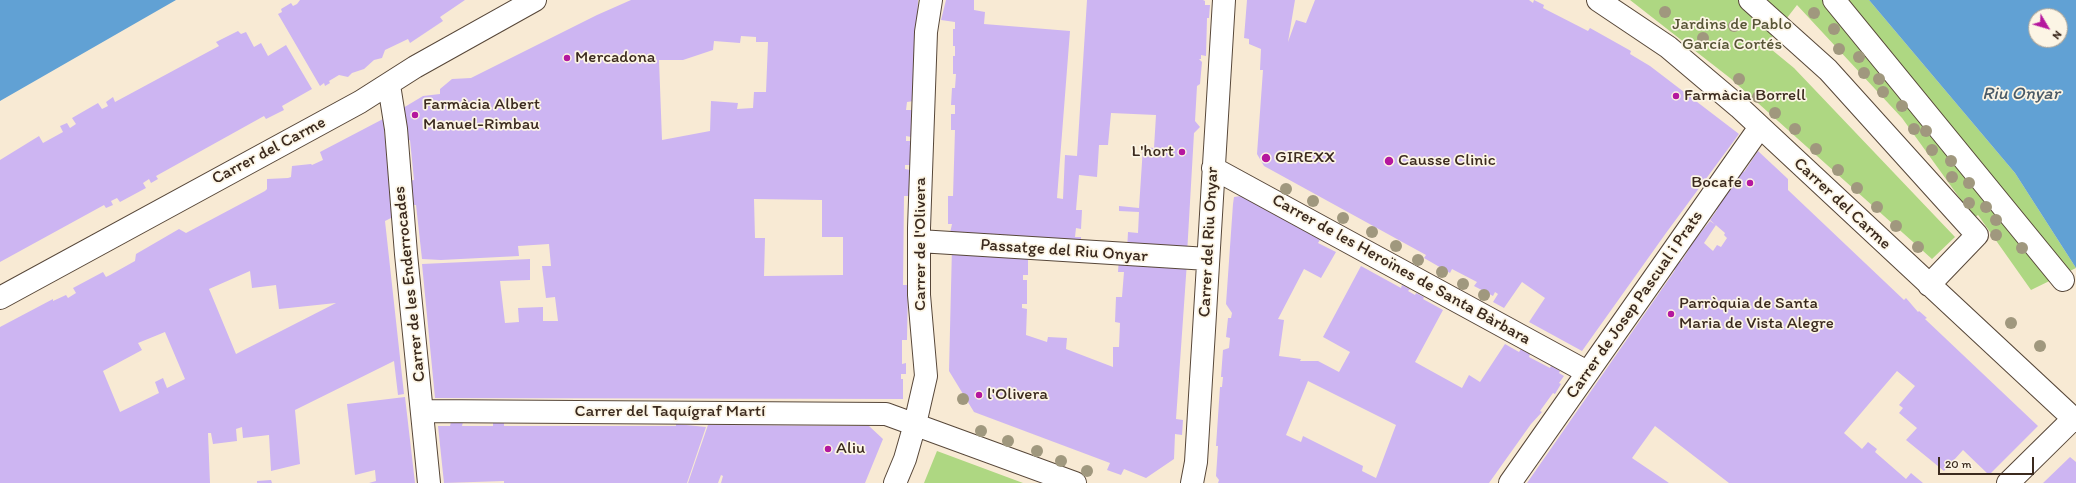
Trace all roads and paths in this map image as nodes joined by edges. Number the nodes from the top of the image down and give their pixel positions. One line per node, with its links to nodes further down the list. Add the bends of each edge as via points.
1 (535, 0): 7 (street, Carrer del Carme, via 415,67)
2 (930, 0): 10 (street, Carrer de l'Olivera)
3 (1224, 0): 9 (street, Carrer del Riu Onyar)
4 (1598, 0): 8 (street, Carrer del Carme, via 1668,47)
5 (1750, 0): 13 (street, via 1828,70 1977,235)
6 (1834, 0): 12 (street)
7 (388, 85): 14 (street, Carrer del Carme); 16 (street, Carrer de les Enderrocades, via 396,129)
8 (1760, 127): 13 (street, Carrer del Carme); 15 (street, Carrer de Josep Pascual i Prats)
9 (1214, 168): 11 (street, Carrer del Riu Onyar); 15 (street, Carrer de les Heroïnes de Santa Bàrbara)
10 (919, 242): 11 (street, Passatge del Riu Onyar); 18 (street, Carrer de l'Olivera, via 919,295 926,376)
11 (1208, 259): 22 (street, Carrer del Riu Onyar, via 1196,462)
12 (2063, 280)
13 (1929, 285): 17 (street, Carrer del Carme)
14 (0, 298)
15 (1587, 372): 23 (street, Carrer de Josep Pascual i Prats)
16 (422, 411): 18 (street, Carrer del Taquígraf Martí, via 886,414); 19 (street, Carrer de les Enderrocades)
17 (2075, 420): 24 (street)
18 (915, 424): 20 (street, Carrer de l'Olivera); 21 (street, Carrer del Taquígraf Martí)
19 (429, 483)
20 (895, 483)
21 (1075, 483)
22 (1192, 483)
23 (1510, 483)
24 (2008, 483)

